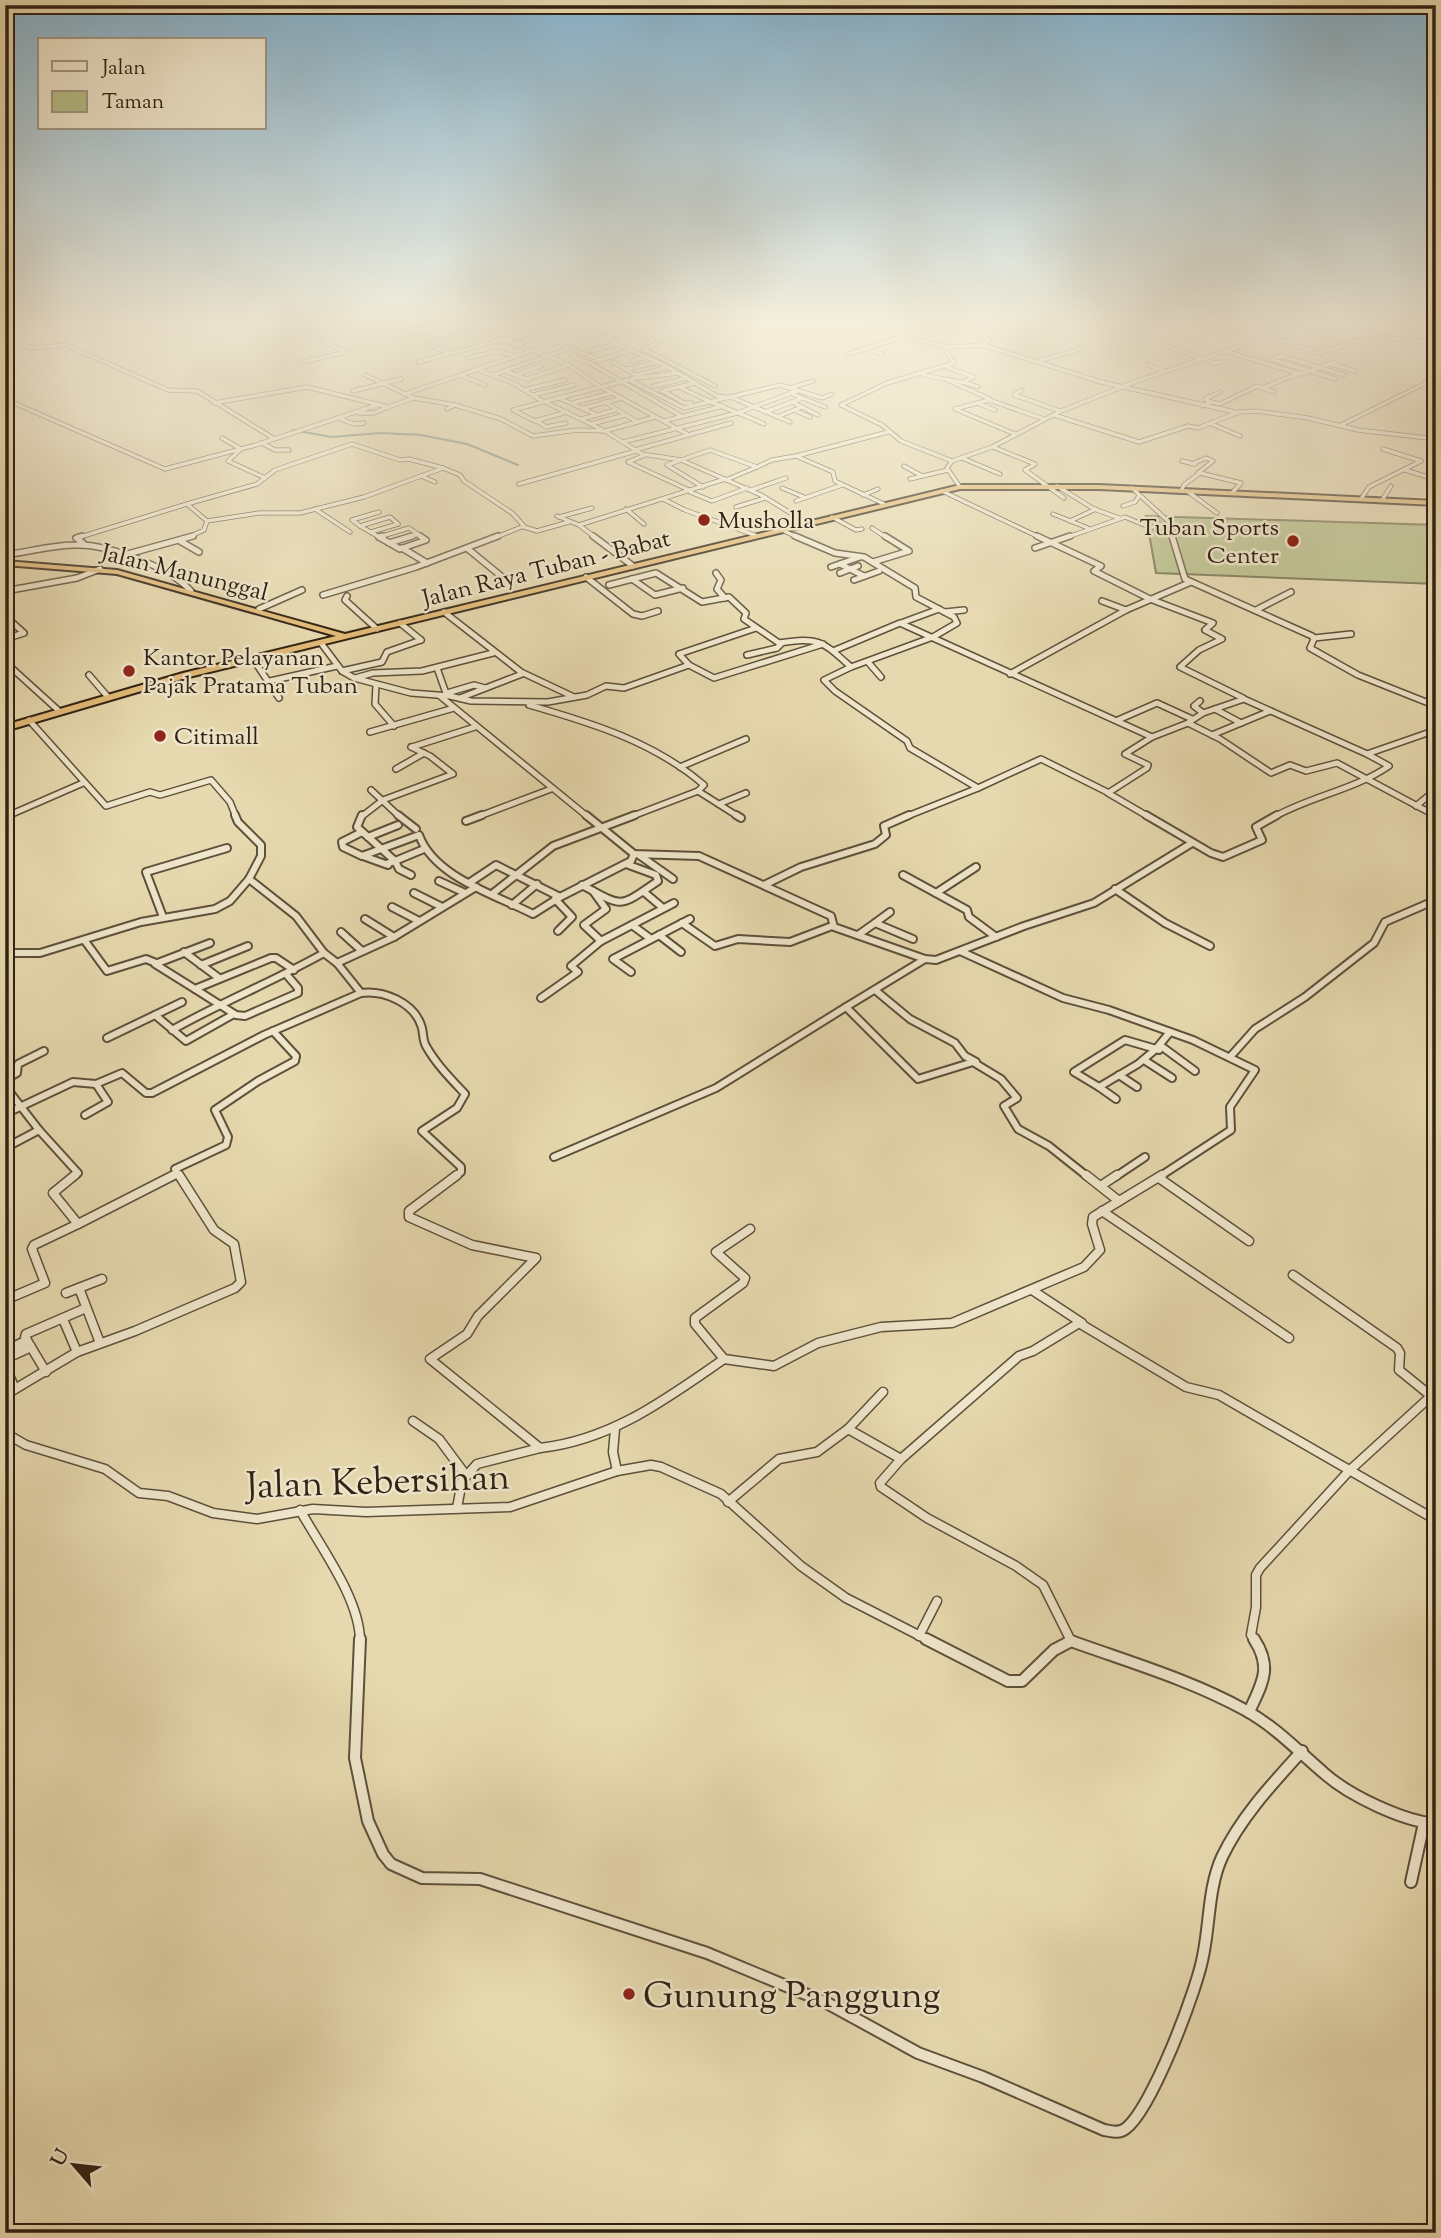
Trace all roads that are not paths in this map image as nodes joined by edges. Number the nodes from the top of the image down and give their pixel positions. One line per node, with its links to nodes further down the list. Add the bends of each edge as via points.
1 (62, 424): 32 (street, via 162,469)
2 (250, 424): 27 (street)
3 (312, 424): 27 (street)
4 (511, 424): 21 (street, via 533,436)
5 (542, 424): 6 (street)
6 (559, 424)
7 (628, 424): 21 (street)
8 (670, 424): 20 (street)
9 (690, 424): 20 (street)
10 (726, 424): 24 (street)
11 (881, 424): 22 (street)
12 (991, 424): 23 (street)
13 (1033, 424): 23 (street)
14 (1084, 424): 15 (street, via 1139,442 1188,426)
15 (1210, 424)
16 (1213, 424): 25 (street)
17 (1337, 424): 19 (street)
18 (591, 425): 21 (street)
19 (1340, 425): 28 (street)
20 (677, 428): 24 (street); 29 (street)
21 (605, 431): 29 (street)
22 (888, 432): 38 (street); 42 (street)
23 (1015, 434): 31 (street)
24 (689, 435): 35 (street)
25 (1240, 436)
26 (222, 438): 32 (street)
27 (274, 438): 30 (street)
28 (1436, 439)
29 (623, 442): 35 (street)
30 (262, 443): 32 (street); 34 (street, via 275,450)
31 (992, 447): 39 (street); 63 (street, via 1035,464 1025,470)
32 (241, 449): 55 (street, via 229,461)
33 (1383, 449): 50 (street, via 1422,461)
34 (289, 450)
35 (636, 450): 36 (street); 61 (street)
36 (645, 455): 41 (street); 73 (street, via 628,463)
37 (692, 456): 40 (street); 41 (street); 46 (street, via 712,450)
38 (796, 456): 46 (street); 62 (street, via 833,472 834,480)
39 (961, 458): 42 (street); 52 (street)
40 (699, 459)
41 (681, 460): 58 (street); 65 (street, via 667,466)
42 (952, 461): 49 (street)
43 (1182, 461): 44 (street)
44 (1192, 464): 47 (street); 47 (street, via 1206,458 1213,461)
45 (904, 466): 54 (street)
46 (757, 467): 58 (street)
47 (1206, 467): 51 (street)
48 (443, 468): 53 (street); 55 (street, via 400,460 352,443); 108 (street, via 460,475)
49 (948, 470): 54 (street); 66 (street)
50 (1404, 470): 57 (street); 81 (street, via 1369,487)
51 (1198, 473): 72 (street, via 1184,485); 74 (street, via 1241,483)
52 (1000, 474)
53 (421, 476): 60 (street); 90 (street)
54 (923, 476): 59 (street)
55 (263, 477): 85 (street, via 257,484)
56 (786, 478): 69 (street)
57 (1431, 478)
58 (725, 479): 65 (street); 69 (street)
59 (910, 479)
60 (435, 482)
61 (519, 484)
62 (842, 485): 75 (street); 78 (street)
63 (1053, 486): 66 (highway, Jalan Raya Tuban - Babat); 68 (highway, Jalan Raya Tuban - Babat); 79 (street); 92 (street)
64 (1391, 486): 83 (street)
65 (703, 487): 73 (street)
66 (960, 487): 71 (highway, Jalan Raya Tuban - Babat)
67 (782, 488): 78 (street)
68 (1132, 488): 72 (highway, Jalan Raya Tuban - Babat); 76 (street)
69 (748, 489): 73 (street, via 712,500); 77 (street)
70 (878, 489): 75 (street)
71 (942, 491): 86 (highway, Jalan Raya Tuban - Babat); 120 (street)
72 (1184, 491): 74 (highway, Jalan Raya Tuban - Babat); 95 (street)
73 (691, 492): 80 (street)
74 (1232, 493): 81 (highway, Jalan Raya Tuban - Babat)
75 (863, 495): 86 (street)
76 (1139, 496): 87 (street); 110 (street, via 1166,517)
77 (765, 498): 88 (street); 103 (street)
78 (805, 498): 82 (street)
79 (1064, 498)
80 (663, 499): 91 (street); 117 (street)
81 (1361, 499): 83 (highway, Jalan Raya Tuban - Babat)
82 (796, 500)
83 (1382, 500): 84 (highway, Jalan Raya Tuban - Babat)
84 (1436, 503)
85 (187, 504): 100 (street); 122 (street, via 76,538)
86 (884, 504): 97 (highway, Jalan Raya Tuban - Babat)
87 (1123, 506)
88 (736, 507)
89 (592, 508): 102 (street, via 558,517)
90 (315, 509): 100 (street); 105 (street)
91 (625, 509): 104 (street); 106 (street)
92 (1096, 509): 98 (street); 99 (street)
93 (379, 512): 101 (street)
94 (1138, 513): 98 (street)
95 (1217, 513)
96 (1053, 514): 99 (street)
97 (832, 517): 103 (highway, Jalan Raya Tuban - Babat); 113 (street)
98 (1122, 518): 110 (street, via 1149,527); 111 (street)
99 (1070, 521): 111 (street)
100 (207, 522): 119 (street, via 201,532)
101 (353, 522): 105 (street); 107 (street)
102 (569, 522): 106 (street); 108 (street, via 537,531)
103 (807, 523): 112 (highway, Jalan Raya Tuban - Babat)
104 (644, 524)
105 (340, 525): 114 (street)
106 (579, 525): 136 (street)
107 (360, 526): 115 (street); 115 (street, via 389,517 399,523)
108 (524, 527): 125 (street)
109 (872, 527): 132 (street, via 909,551)
110 (1171, 527): 149 (street, via 1182,577)
111 (1088, 528): 120 (street)
112 (782, 530): 117 (highway, Jalan Raya Tuban - Babat); 129 (street)
113 (862, 530)
114 (350, 532)
115 (371, 532): 118 (street)
116 (418, 534): 118 (street, via 408,528); 121 (street); 123 (street, via 426,540)
117 (757, 536): 136 (highway, Jalan Raya Tuban - Babat)
118 (379, 537): 121 (street)
119 (180, 541): 126 (street); 128 (street)
120 (1052, 541): 124 (street); 159 (street, via 1101,566 1094,571)
121 (389, 543): 123 (street)
122 (86, 544): 127 (street); 128 (street)
123 (402, 548): 134 (street)
124 (1035, 548)
125 (468, 549): 134 (street); 144 (street)
126 (199, 552)
127 (5, 555)
128 (124, 555): 154 (street, via 182,582)
129 (846, 555): 130 (street); 131 (street)
130 (861, 556): 131 (street); 132 (street)
131 (853, 559): 135 (street)
132 (873, 562): 166 (street, via 914,587 916,597)
133 (5, 563): 139 (highway, Jalan Manunggal)
134 (427, 563): 156 (street)
135 (840, 564): 138 (street); 140 (street)
136 (634, 566): 146 (highway, Jalan Raya Tuban - Babat)
137 (858, 566): 140 (street)
138 (831, 567)
139 (100, 569): 153 (street, via 77,578); 154 (highway, Jalan Manunggal)
140 (850, 569): 143 (street); 145 (street)
141 (878, 571): 145 (street)
142 (716, 573): 158 (street, via 721,580 717,589)
143 (840, 573)
144 (501, 576)
145 (864, 576): 148 (street)
146 (586, 577): 165 (street, via 633,614); 167 (highway, Jalan Raya Tuban - Babat)
147 (632, 579): 150 (street); 151 (street, via 658,573); 151 (street, via 655,595)
148 (854, 580)
149 (1191, 582): 159 (street); 164 (street)
150 (609, 585)
151 (683, 588): 158 (street, via 702,602)
152 (302, 590): 161 (street)
153 (5, 591)
154 (191, 591): 161 (highway, Jalan Manunggal)
155 (1291, 592): 164 (street)
156 (323, 595)
157 (347, 596): 175 (street, via 345,600)
158 (725, 598): 173 (street, via 746,612 743,618)
159 (1150, 599): 163 (street); 207 (street, via 1213,622 1205,629 1222,639 1199,650 1180,667)
160 (1102, 601): 163 (street)
161 (258, 609): 171 (highway, Jalan Manunggal)
162 (964, 610): 166 (street)
163 (1126, 610): 196 (street)
164 (1256, 610): 179 (street)
165 (658, 611)
166 (941, 611): 170 (street); 178 (street, via 957,623)
167 (444, 612): 169 (highway, Jalan Raya Tuban - Babat); 186 (street)
168 (5, 616): 172 (street)
169 (402, 622): 175 (highway, Jalan Raya Tuban - Babat); 194 (street, via 421,640 387,652 382,662)
170 (900, 624): 178 (street); 185 (street)
171 (306, 625): 177 (highway, Jalan Manunggal); 184 (highway, via 318,637)
172 (17, 626): 174 (street); 180 (street, via 24,633)
173 (756, 628): 182 (street); 191 (street, via 677,655)
174 (5, 629)
175 (377, 629): 177 (highway, Jalan Raya Tuban - Babat)
176 (1350, 634): 179 (street)
177 (352, 635): 181 (highway, Jalan Raya Tuban - Babat)
178 (933, 637): 190 (street); 196 (street)
179 (1314, 638): 211 (street, via 1309,647 1315,652)
180 (5, 639)
181 (326, 642): 184 (highway, Jalan Raya Tuban - Babat); 194 (street)
182 (782, 643): 183 (street, via 808,637); 187 (street)
183 (823, 644): 185 (street); 191 (street, via 714,678)
184 (308, 646): 188 (highway, Jalan Raya Tuban - Babat)
185 (833, 651): 192 (street)
186 (493, 653): 193 (street); 195 (street)
187 (747, 655)
188 (253, 659): 200 (street); 204 (highway, Jalan Raya Tuban - Babat)
189 (5, 662): 214 (street)
190 (868, 662): 192 (street); 198 (street)
191 (689, 665): 205 (street, via 624,688 606,686)
192 (850, 667): 235 (street, via 824,680 907,741 910,748)
193 (437, 668): 199 (street); 203 (street)
194 (340, 669): 199 (street); 200 (street)
195 (522, 674): 202 (street); 205 (street)
196 (1010, 674): 218 (street)
197 (89, 675): 204 (street)
198 (881, 677)
199 (354, 678): 201 (street)
200 (270, 681): 206 (street)
201 (376, 685): 203 (street); 221 (street, via 375,704)
202 (485, 688): 203 (street, via 474,685); 208 (street)
203 (445, 695): 208 (street); 212 (street)
204 (108, 697): 214 (highway, Jalan Raya Tuban - Babat)
205 (575, 697): 209 (street, via 543,702)
206 (279, 698)
207 (1243, 698): 213 (street); 215 (street)
208 (459, 699): 209 (street)
209 (505, 700): 231 (street, via 608,728)
210 (1199, 701): 216 (street, via 1194,705)
211 (1436, 706)
212 (454, 708): 221 (street); 222 (street)
213 (1215, 709): 216 (street); 220 (street)
214 (59, 711): 217 (highway, Jalan Raya Tuban - Babat)
215 (1270, 711): 220 (street); 230 (street)
216 (1203, 713): 219 (street)
217 (29, 720): 223 (highway, Jalan Raya Tuban - Babat); 234 (street)
218 (1118, 720): 219 (street, via 1157,703); 227 (street)
219 (1190, 721): 226 (street); 227 (street)
220 (1241, 723): 226 (street)
221 (394, 726): 225 (street)
222 (475, 727): 229 (street, via 411,747); 236 (street)
223 (5, 728)
224 (1436, 730): 230 (street)
225 (370, 732)
226 (1212, 735): 233 (street, via 1271,773 1290,765 1306,771 1335,762)
227 (1152, 737): 239 (street, via 1125,754 1147,768)
228 (746, 739): 231 (street)
229 (424, 753): 232 (street); 242 (street, via 452,776)
230 (1367, 754): 233 (street, via 1389,766)
231 (680, 766): 238 (street, via 703,783)
232 (396, 769)
233 (1369, 779): 244 (street); 253 (street, via 1304,801 1256,827 1260,841 1224,857)
234 (83, 783): 246 (street); 267 (street, via 108,806 149,792 160,795 211,780 230,802 238,822 261,845 261,856)
235 (978, 788): 239 (street, via 1044,760); 273 (street, via 889,822 884,826 884,838 875,844 801,867)
236 (551, 789): 248 (street); 250 (street)
237 (371, 790): 242 (street)
238 (698, 791): 243 (street); 250 (street)
239 (1107, 792): 253 (street)
240 (1433, 792): 244 (street)
241 (747, 793): 243 (street)
242 (380, 802): 251 (street); 252 (street, via 359,819 357,827)
243 (719, 804): 247 (street)
244 (1416, 806): 245 (street)
245 (1436, 816)
246 (5, 817)
247 (741, 818)
248 (466, 821)
249 (398, 825): 252 (street)
250 (598, 827): 257 (street); 264 (street, via 551,847)
251 (416, 829)
252 (365, 834): 254 (street); 258 (street, via 344,839 342,844)
253 (1192, 843): 274 (street)
254 (381, 847): 256 (street, via 416,835 421,836); 258 (street); 259 (street)
255 (228, 848): 289 (street, via 146,872)
256 (424, 849): 259 (street); 271 (street)
257 (636, 854): 261 (street); 268 (street); 273 (street, via 699,856)
258 (362, 856): 260 (street)
259 (394, 861): 260 (street); 263 (street)
260 (386, 864): 263 (street)
261 (626, 864): 272 (street); 276 (street, via 659,877)
262 (976, 867): 279 (street)
263 (399, 869): 265 (street)
264 (518, 874): 270 (street); 271 (street, via 492,866); 280 (street)
265 (411, 875)
266 (903, 875): 279 (street)
267 (249, 879): 289 (street, via 226,905 193,915); 315 (street, via 296,917)
268 (673, 879)
269 (439, 881): 278 (street)
270 (537, 884): 281 (street); 284 (street)
271 (473, 885): 278 (street); 280 (street)
272 (582, 885): 275 (street); 281 (street)
273 (763, 885): 296 (street, via 831,916)
274 (1115, 889): 302 (street, via 1094,903); 309 (street)
275 (592, 891): 276 (street, via 622,903); 306 (street, via 606,909 584,925)
276 (644, 892): 287 (street)
277 (414, 893): 286 (street)
278 (465, 893): 286 (street)
279 (936, 893): 302 (street, via 967,910 969,917)
280 (492, 894): 284 (street)
281 (558, 898): 284 (street, via 533,914); 297 (street, via 572,917)
282 (1436, 900): 341 (street, via 1385,922 1374,943 1255,1029)
283 (674, 903): 287 (street)
284 (512, 905)
285 (392, 907): 292 (street)
286 (442, 907): 292 (street)
287 (663, 908): 295 (street)
288 (890, 912): 294 (street)
289 (163, 917): 305 (street)
290 (365, 919): 301 (street)
291 (690, 919): 293 (street)
292 (419, 921): 301 (street)
293 (682, 923): 296 (street, via 715,946 738,939 790,942); 299 (street)
294 (875, 923): 300 (street); 304 (street)
295 (632, 925): 303 (street); 306 (street)
296 (832, 926): 300 (street)
297 (558, 931)
298 (341, 932): 310 (street)
299 (659, 935): 303 (street); 313 (street)
300 (858, 935): 316 (street)
301 (394, 937): 310 (street)
302 (996, 937): 311 (street)
303 (651, 939): 321 (street, via 613,959)
304 (913, 939)
305 (85, 941): 314 (street, via 29,954); 317 (street, via 107,971 146,959)
306 (601, 941): 327 (street, via 571,966 578,972)
307 (210, 943): 312 (street)
308 (248, 946): 319 (street)
309 (1210, 946)
310 (362, 951): 318 (street)
311 (960, 951): 316 (street); 335 (street, via 1063,998)
312 (184, 952): 317 (street); 319 (street)
313 (681, 952)
314 (5, 953)
315 (324, 953): 318 (street); 320 (street)
316 (925, 959): 325 (street)
317 (156, 963): 324 (street)
318 (337, 963): 326 (street)
319 (201, 965): 323 (street)
320 (294, 970): 322 (street); 323 (street, via 274,957)
321 (631, 972)
322 (286, 974): 329 (street); 331 (street, via 298,993 245,1016)
323 (219, 978): 324 (street)
324 (195, 989): 329 (street)
325 (875, 990): 330 (street); 343 (street)
326 (361, 993): 334 (street); 394 (street, via 379,991 403,1004 422,1024 424,1043 445,1074 465,1094 457,1108 422,1131 461,1172 409,1211 409,1217 472,1245 537,1259 478,1317 467,1334 432,1355 431,1362)
327 (541, 998)
328 (182, 1002): 332 (street)
329 (218, 1004): 331 (street); 333 (street)
330 (846, 1007): 343 (street, via 918,1079); 358 (street, via 716,1087)
331 (234, 1014): 333 (street, via 186,1041)
332 (155, 1015): 333 (street); 337 (street)
333 (172, 1030)
334 (273, 1031): 348 (street, via 152,1093 122,1073); 360 (street, via 295,1060 215,1110 228,1137 226,1145 178,1166)
335 (1170, 1032): 339 (street); 341 (street)
336 (1132, 1033): 338 (street)
337 (107, 1038)
338 (1125, 1040): 339 (street); 350 (street, via 1074,1072)
339 (1160, 1048): 342 (street); 344 (street)
340 (44, 1051): 347 (street, via 18,1064 18,1073)
341 (1230, 1057): 361 (street, via 1255,1070 1230,1107 1231,1130)
342 (1144, 1060): 345 (street); 346 (street)
343 (976, 1062): 362 (street, via 1015,1093 1017,1098 1004,1107 1018,1129)
344 (1195, 1070)
345 (1119, 1075): 350 (street); 351 (street)
346 (1172, 1078)
347 (5, 1080)
348 (96, 1084): 353 (street, via 73,1082); 355 (street, via 108,1102)
349 (5, 1086): 353 (street)
350 (1099, 1087): 352 (street)
351 (1137, 1087)
352 (1116, 1099)
353 (22, 1105): 354 (street); 356 (street)
354 (5, 1114)
355 (85, 1115)
356 (39, 1130): 357 (street); 365 (street, via 78,1173 53,1193)
357 (5, 1148)
358 (554, 1157)
359 (1144, 1157): 362 (street)
360 (176, 1174): 365 (street); 378 (street, via 215,1230 234,1244 241,1282)
361 (1159, 1178): 363 (street); 367 (street)
362 (1102, 1185): 363 (street)
363 (1119, 1201): 364 (street)
364 (1102, 1211): 371 (street, via 1091,1224 1100,1250 1095,1258); 377 (street)
365 (78, 1224): 373 (street, via 34,1245 45,1283)
366 (750, 1229): 383 (street, via 716,1252 742,1273 743,1283 695,1318)
367 (1249, 1241)
368 (1293, 1275): 389 (street, via 1396,1348 1399,1370)
369 (102, 1279): 370 (street)
370 (79, 1288): 372 (street); 374 (street)
371 (1032, 1290): 376 (street); 383 (street, via 952,1323 881,1328 818,1343 774,1366)
372 (66, 1293)
373 (5, 1300)
374 (86, 1308): 375 (street); 378 (street)
375 (63, 1319): 379 (street, via 30,1331 24,1337); 381 (street)
376 (1083, 1323): 395 (street, via 1019,1356); 397 (street, via 1185,1387 1219,1395)
377 (1289, 1338)
378 (100, 1343): 381 (street)
379 (29, 1344): 380 (street); 382 (street); 384 (street)
380 (5, 1350)
381 (77, 1352): 384 (street)
382 (5, 1359)
383 (724, 1359): 391 (street)
384 (46, 1372): 386 (street)
385 (9, 1376): 386 (street)
386 (15, 1389): 388 (street)
387 (883, 1392): 392 (street)
388 (5, 1395)
389 (1433, 1398): 397 (street)
390 (413, 1421): 398 (street, via 439,1439)
391 (615, 1429): 394 (street); 396 (street)
392 (848, 1429): 395 (street); 399 (street, via 821,1451 786,1454)
393 (5, 1433): 401 (street, Jalan Kebersihan, via 26,1446 105,1469 139,1493 168,1496 213,1513 257,1519)
394 (540, 1448): 398 (street, via 485,1460)
395 (901, 1459): 405 (street, via 881,1487 1033,1577 1050,1594)
396 (617, 1471): 399 (street, Jalan Kebersihan, via 661,1466 714,1490); 400 (street, Jalan Kebersihan, via 520,1505)
397 (1349, 1471): 402 (street); 406 (street, via 1256,1575 1251,1635 1267,1667)
398 (465, 1474): 400 (street)
399 (728, 1502): 404 (street, Jalan Kebersihan, via 823,1583)
400 (457, 1508): 401 (street, Jalan Kebersihan)
401 (300, 1510): 407 (street, via 356,1617 360,1658 356,1774 368,1821 391,1864 422,1878 480,1878 707,1953 827,2003 909,2048 1104,2130 1119,2132 1127,2127 1177,2035 1195,1988 1222,1858 1258,1801)
402 (1436, 1520)
403 (937, 1601): 404 (street)
404 (919, 1636): 405 (street, Jalan Kebersihan, via 1016,1683)
405 (1071, 1641): 406 (street, via 1213,1693)
406 (1249, 1712): 407 (street)
407 (1302, 1751): 408 (street, via 1326,1775 1365,1800)
408 (1424, 1824): 409 (street); 410 (street)
409 (1436, 1824)
410 (1411, 1882)

